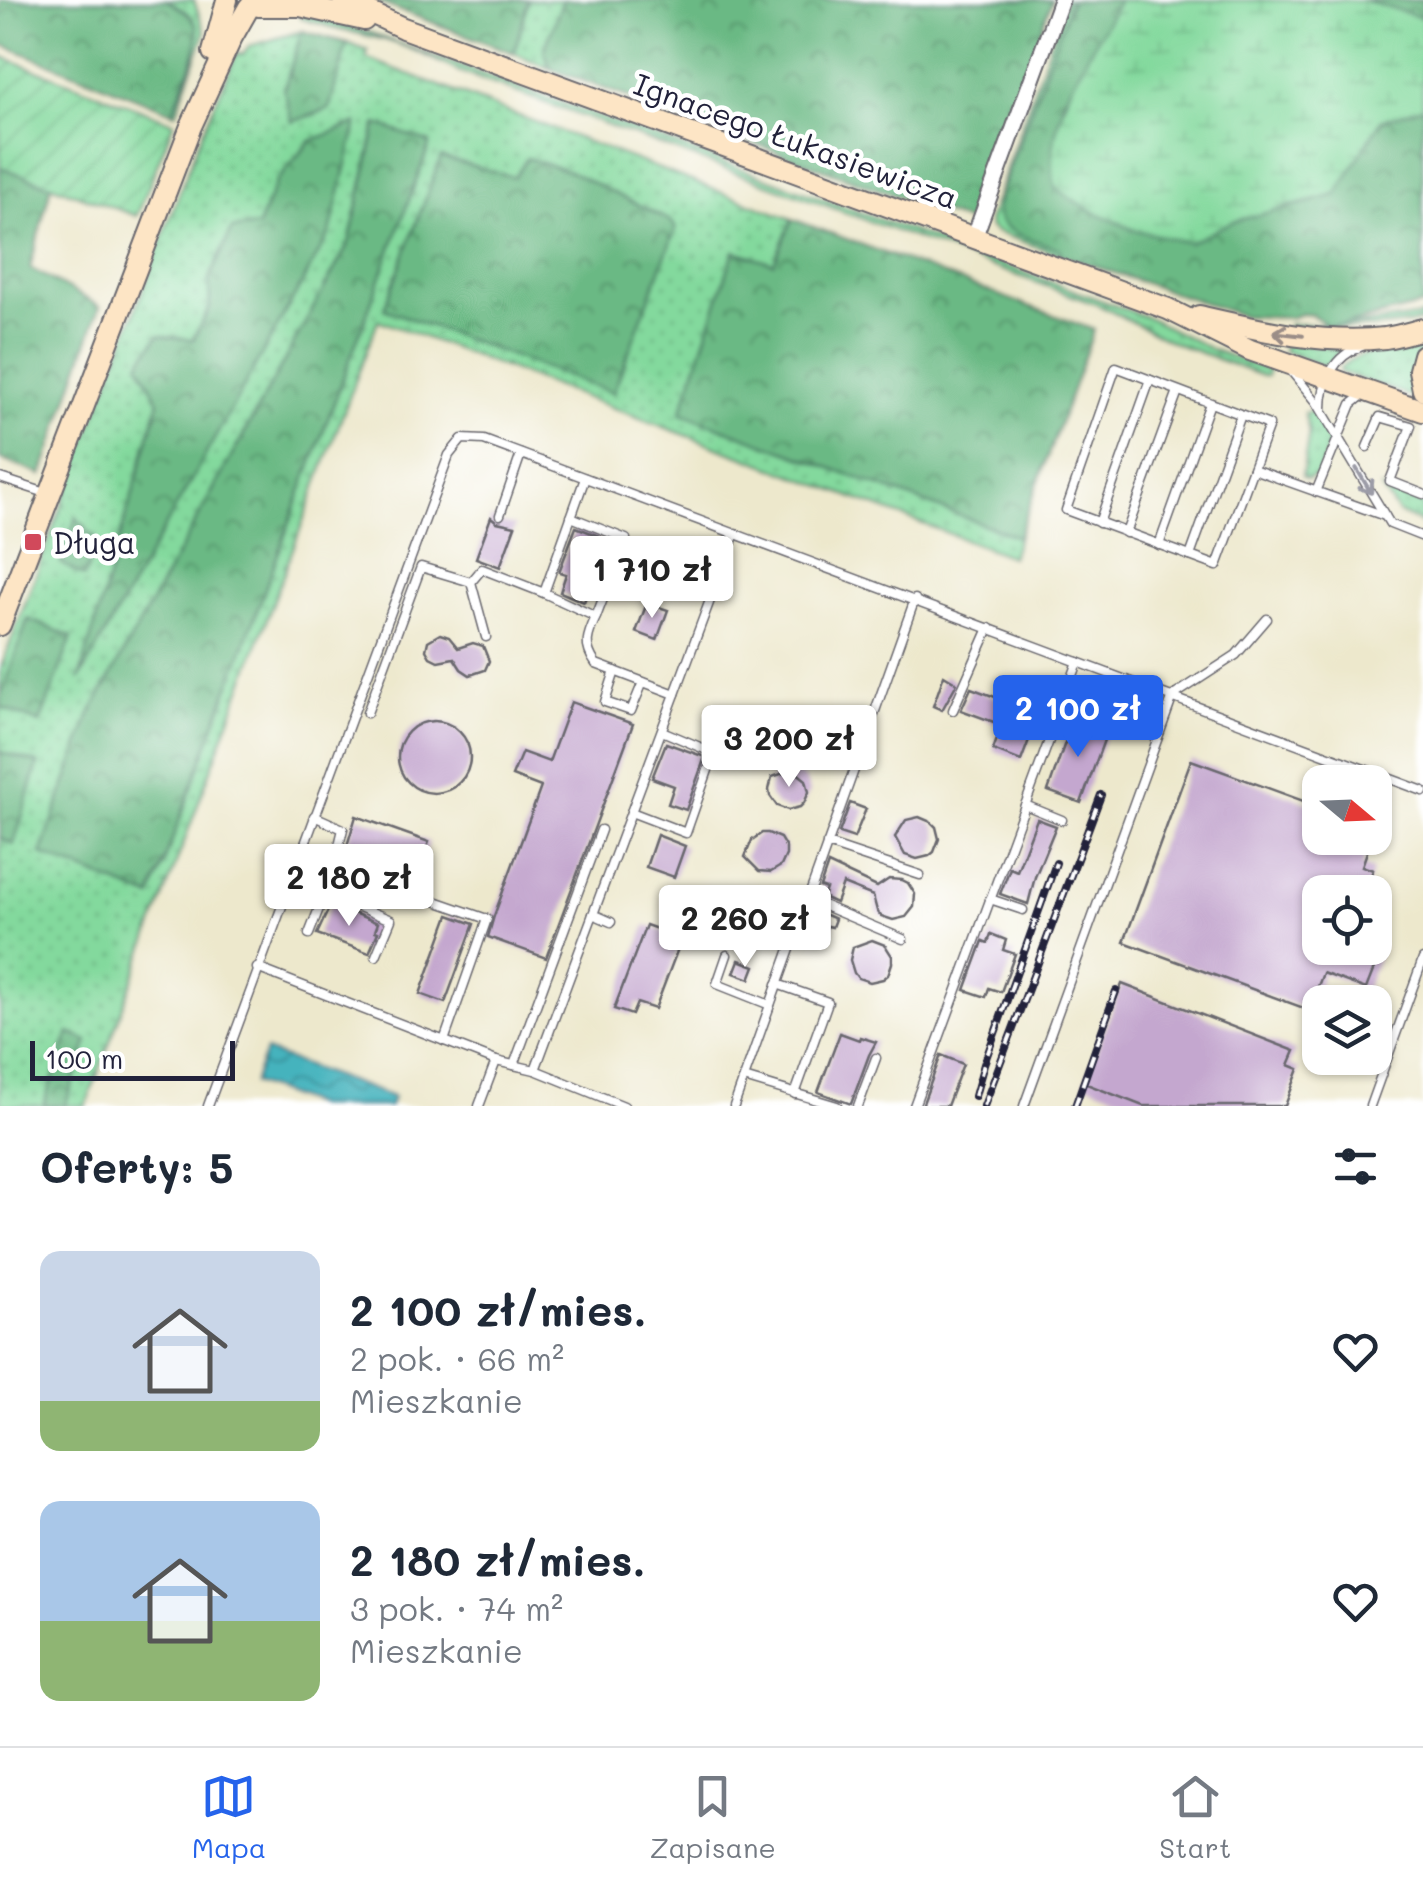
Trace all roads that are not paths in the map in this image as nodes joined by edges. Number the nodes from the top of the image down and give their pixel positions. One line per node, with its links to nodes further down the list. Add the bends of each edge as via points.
1 (228, 0): 4 (main road, Ignacego Łukasiewicza); 6 (main road)
2 (343, 0): 5 (main road, Ignacego Łukasiewicza)
3 (1061, 0): 7 (street)
4 (259, 4): 5 (main road, Ignacego Łukasiewicza); 6 (main road, via 232,37)
5 (402, 28): 7 (main road, Ignacego Łukasiewicza)
6 (191, 126): 31 (main road)
7 (974, 238): 8 (main road, Ignacego Łukasiewicza)
8 (1168, 309): 10 (main road, Ignacego Łukasiewicza, one-way to 8, via 1283,334); 12 (main road, Ignacego Łukasiewicza)
9 (1423, 329): 10 (main road, Ignacego Łukasiewicza)
10 (1385, 338): 13 (lane, via 1353,349)
11 (1423, 355): 15 (main road)
12 (1286, 364): 13 (main road, Ignacego Łukasiewicza); 19 (lane)
13 (1327, 376): 17 (main road, Ignacego Łukasiewicza); 19 (lane)
14 (1150, 380): 16 (lane); 35 (lane); 35 (lane, via 1116,367 1066,510)
15 (1423, 390)
16 (1178, 391): 18 (lane); 36 (lane)
17 (1368, 391): 21 (main road, Ignacego Łukasiewicza); 23 (lane, via 1352,404)
18 (1210, 403): 20 (lane); 39 (lane)
19 (1322, 412): 23 (lane)
20 (1241, 415): 26 (lane, via 1269,426); 40 (lane)
21 (1417, 419): 22 (lane); 24 (lane, via 1380,417); 30 (lane, via 1390,482)
22 (1423, 431)
23 (1338, 438): 29 (lane); 33 (lane, one-way to 33)
24 (1367, 447)
25 (521, 454): 28 (lane); 32 (lane); 60 (lane, via 462,439 448,454)
26 (1253, 470): 29 (lane); 40 (lane, via 1217,566)
27 (0, 478): 31 (lane)
28 (585, 478): 34 (lane); 37 (lane)
29 (1316, 492): 33 (lane)
30 (1422, 492)
31 (51, 495): 46 (main road)
32 (500, 515)
33 (1386, 516): 38 (lane, via 1390,524)
34 (571, 517): 42 (lane); 44 (lane, via 626,539)
35 (1100, 522): 36 (lane)
36 (1126, 532): 39 (lane)
37 (735, 534): 43 (lane); 52 (lane)
38 (1423, 536)
39 (1159, 545): 40 (lane)
40 (1190, 556)
41 (471, 582): 42 (lane, via 482,569); 48 (lane); 55 (lane, via 421,567)
42 (544, 594): 44 (lane)
43 (915, 600): 47 (lane); 63 (lane)
44 (596, 617): 50 (lane, via 588,653)
45 (1268, 618): 53 (lane, via 1236,655)
46 (0, 625)
47 (989, 628): 49 (lane); 54 (lane)
48 (486, 637)
49 (1078, 662): 53 (lane); 58 (lane)
50 (616, 671): 51 (lane); 51 (lane, via 605,702 631,710)
51 (643, 682): 52 (lane)
52 (675, 694): 56 (lane)
53 (1173, 696): 57 (lane); 96 (lane)
54 (952, 710)
55 (367, 713)
56 (662, 730): 59 (lane); 59 (lane, via 714,753 686,833)
57 (1423, 791)
58 (1025, 805): 61 (lane); 68 (lane)
59 (631, 812): 70 (lane)
60 (314, 816): 65 (lane); 82 (lane, via 343,828 334,866 488,920)
61 (1062, 820)
62 (601, 830): 85 (lane)
63 (828, 844): 64 (lane); 67 (lane)
64 (920, 875)
65 (290, 879): 66 (lane); 79 (lane)
66 (325, 893): 72 (lane); 77 (lane, via 392,920)
67 (808, 898): 73 (lane); 75 (lane)
68 (990, 899): 69 (lane); 95 (lane)
69 (1023, 910)
70 (593, 914): 71 (lane); 86 (lane)
71 (610, 922)
72 (309, 934)
73 (795, 935): 74 (lane); 80 (lane)
74 (744, 938)
75 (903, 939)
76 (727, 955): 81 (lane, via 716,984)
77 (376, 956)
78 (1423, 959): 97 (lane)
79 (257, 968): 82 (lane); 89 (lane)
80 (777, 984): 81 (lane); 88 (lane, via 828,1002)
81 (770, 1005): 87 (lane)
82 (444, 1041): 84 (lane)
83 (876, 1058): 94 (lane)
84 (496, 1061): 85 (lane); 90 (lane)
85 (514, 1065): 86 (lane)
86 (536, 1070): 91 (lane)
87 (744, 1078): 88 (lane); 92 (lane)
88 (795, 1094): 93 (lane)
89 (208, 1106)
90 (479, 1106)
91 (624, 1106)
92 (734, 1106)
93 (837, 1106)
94 (858, 1106)
95 (914, 1106)
96 (1024, 1106)
97 (1370, 1106)

